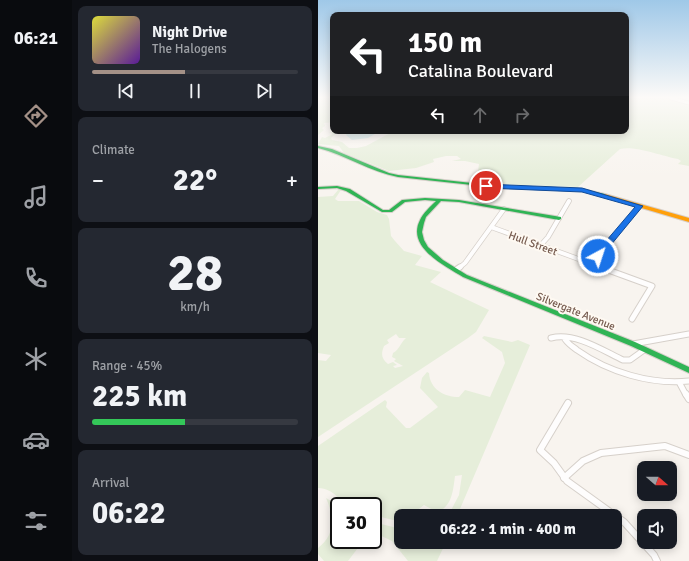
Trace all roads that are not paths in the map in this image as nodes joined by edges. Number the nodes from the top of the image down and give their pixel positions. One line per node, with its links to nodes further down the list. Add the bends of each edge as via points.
1 (318, 147): 5 (street, via 398,176 500,187 582,190)
2 (318, 188): 3 (street, via 337,187 348,190 382,211 390,211 416,198)
3 (439, 201): 6 (street, via 459,201); 12 (street, Silvergate Avenue, via 418,229 420,242 423,247)
4 (569, 201): 7 (street)
5 (640, 206): 8 (street); 11 (street)
6 (504, 209): 7 (street); 9 (street)
7 (559, 218): 10 (street)
8 (689, 220)
9 (491, 227): 10 (street, Hull Street); 12 (street, via 465,263)
10 (540, 246): 11 (street, Hull Street)
11 (591, 264): 13 (street, Hull Street, via 652,286)
12 (457, 269): 17 (street, Silvergate Avenue, via 465,276)
13 (632, 319)
14 (689, 334): 17 (street)
15 (564, 337): 16 (street, via 556,335); 18 (street, via 575,339 623,360 630,360); 21 (street, via 579,353 600,364 661,382)
16 (551, 338)
17 (633, 344): 18 (street, Silvergate Avenue)
18 (644, 350): 19 (street, Silvergate Avenue)
19 (689, 370)
20 (689, 381): 21 (street)
21 (679, 382): 22 (street)
22 (689, 399)
23 (568, 403): 25 (street, via 540,450 554,463)
24 (689, 455): 25 (street, via 664,446 601,453 582,461)
25 (564, 478): 26 (street, via 624,522)
26 (657, 561)

